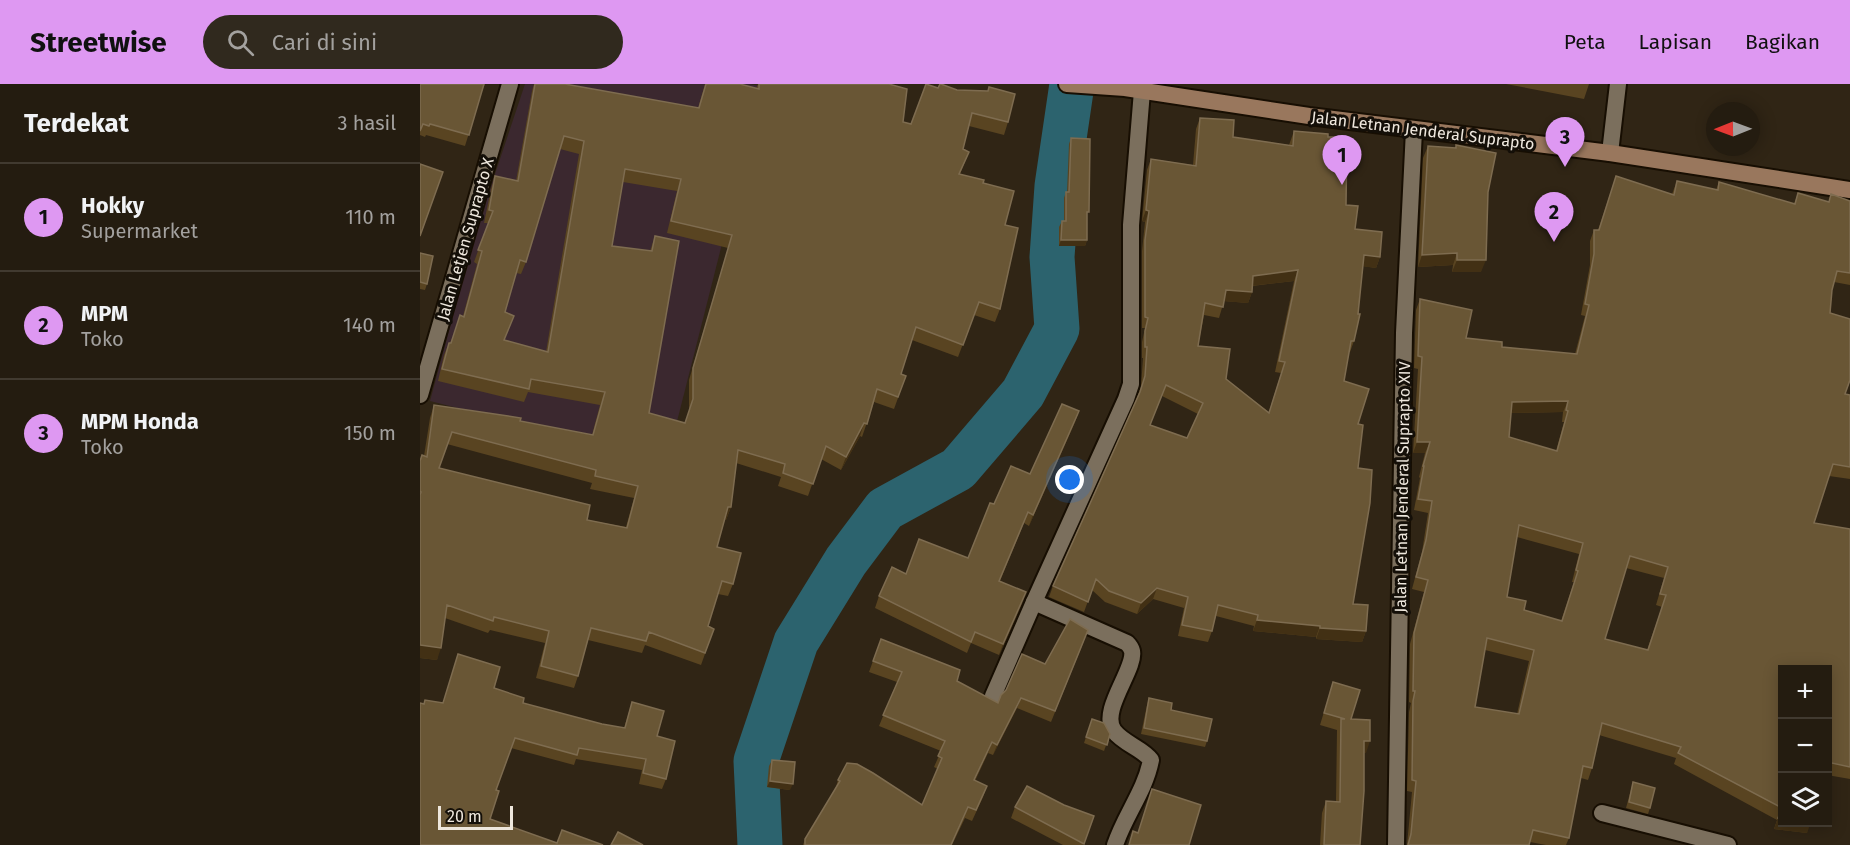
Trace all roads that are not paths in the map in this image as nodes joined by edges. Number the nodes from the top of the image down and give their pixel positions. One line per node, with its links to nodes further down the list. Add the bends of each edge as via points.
1 (510, 84): 8 (street, Jalan Letjen Suprapto X)
2 (1067, 84): 4 (main road, Jalan Letnan Jenderal Suprapto)
3 (1618, 84): 6 (street)
4 (1142, 91): 5 (main road, Jalan Letnan Jenderal Suprapto); 9 (street, via 1131,225 1131,384)
5 (1414, 130): 6 (main road, Jalan Letnan Jenderal Suprapto); 13 (street, Jalan Letnan Jenderal Suprapto XIV, via 1404,333)
6 (1610, 153): 7 (main road, Jalan Letnan Jenderal Suprapto)
7 (1850, 190)
8 (420, 395)
9 (1034, 602): 10 (street); 12 (street, via 1127,643 1132,649 1111,722 1114,731 1151,760 1148,778)
10 (993, 696)
11 (1602, 813): 14 (street)
12 (1115, 845)
13 (1396, 845)
14 (1728, 845)

